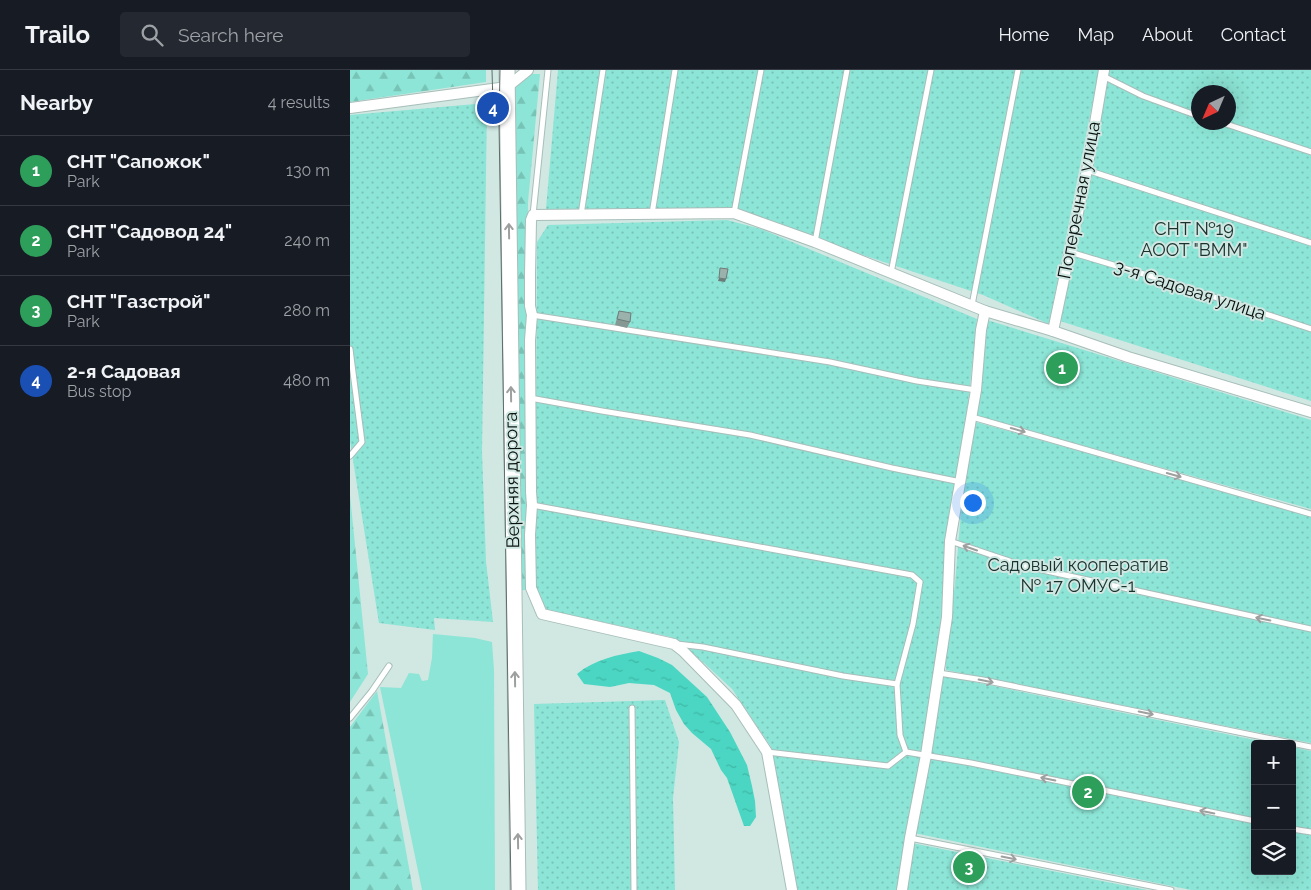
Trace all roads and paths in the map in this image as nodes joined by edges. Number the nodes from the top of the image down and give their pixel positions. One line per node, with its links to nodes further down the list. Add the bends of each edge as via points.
1 (507, 70): 11 (main road, Верхняя дорога)
2 (528, 70): 11 (street)
3 (548, 70): 20 (lane)
4 (603, 70): 19 (lane)
5 (675, 70): 18 (lane)
6 (761, 70): 17 (lane)
7 (847, 70): 21 (lane)
8 (931, 70): 24 (lane)
9 (1018, 70): 25 (lane)
10 (1104, 73): 13 (lane, via 1144,96); 16 (street, Поперечная улица)
11 (507, 87): 12 (street); 55 (main road, Верхняя дорога, one-way to 11)
12 (350, 108)
13 (1191, 113)
14 (1236, 127): 15 (lane)
15 (1311, 152)
16 (1087, 170): 22 (lane); 23 (street, Поперечная улица)
17 (734, 213): 18 (street); 21 (street)
18 (652, 214): 19 (street)
19 (581, 215): 20 (street)
20 (533, 216): 27 (street)
21 (815, 242): 24 (street)
22 (1311, 243)
23 (1069, 252): 28 (lane, 3-я Садовая улица); 29 (street, Поперечная улица)
24 (891, 273): 25 (street)
25 (972, 305): 26 (street)
26 (985, 311): 29 (street); 31 (street)
27 (532, 315): 31 (lane, via 830,362); 32 (street)
28 (1311, 329)
29 (1053, 331): 33 (street)
30 (350, 349): 35 (lane, via 362,442)
31 (976, 390): 34 (street)
32 (530, 397): 36 (lane, via 750,434); 37 (street)
33 (1311, 412)
34 (971, 417): 36 (street); 38 (lane, one-way to 38)
35 (350, 456)
36 (961, 482): 39 (street)
37 (532, 505): 41 (street, via 531,588 542,614); 44 (lane, via 912,574 920,582)
38 (1311, 514)
39 (950, 541): 40 (lane, one-way to 39, via 1024,566); 43 (street, via 947,617)
40 (1311, 629)
41 (674, 644): 44 (lane); 48 (street, via 736,705)
42 (389, 666): 46 (lane)
43 (938, 673): 47 (lane, one-way to 47); 50 (street)
44 (897, 684): 49 (lane, via 900,735)
45 (632, 708): 56 (lane)
46 (350, 718)
47 (1311, 747)
48 (767, 752): 49 (lane, via 888,766); 57 (street)
49 (906, 752): 50 (lane)
50 (926, 755): 51 (lane, one-way to 50); 54 (street)
51 (1251, 820)
52 (1296, 830): 53 (lane)
53 (1311, 832)
54 (910, 838): 58 (street); 59 (lane, one-way to 59)
55 (518, 890)
56 (634, 890)
57 (792, 890)
58 (902, 890)
59 (1171, 890)

